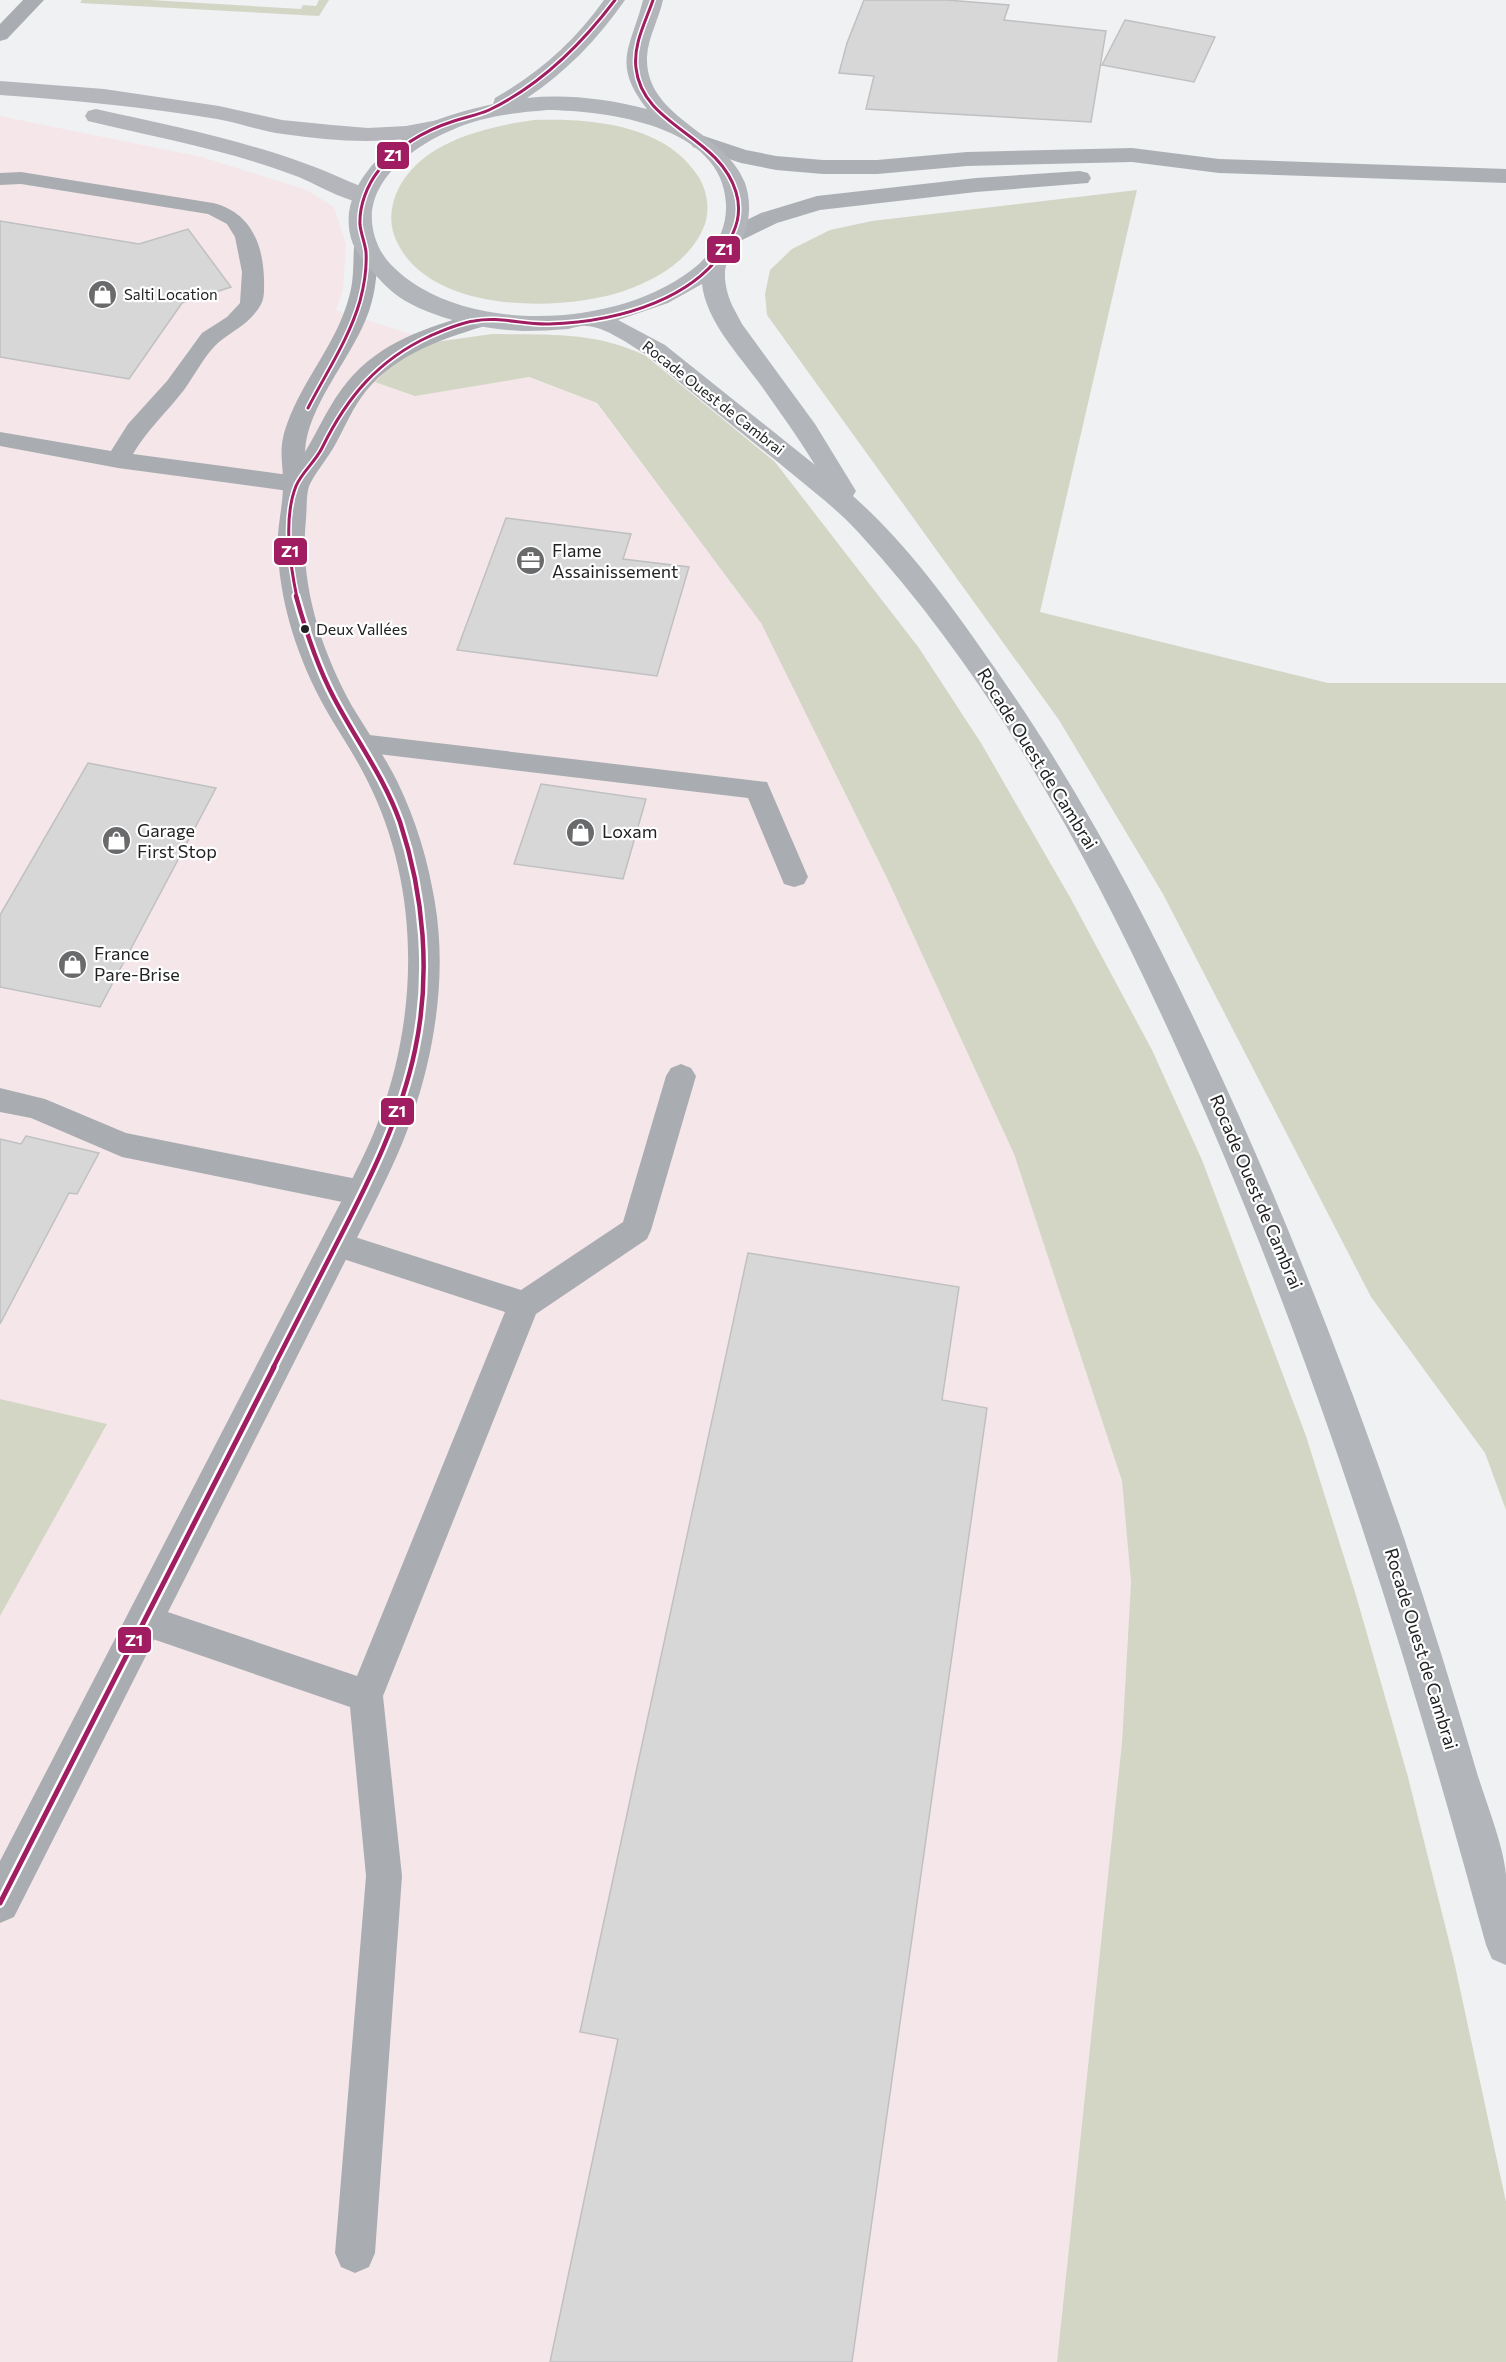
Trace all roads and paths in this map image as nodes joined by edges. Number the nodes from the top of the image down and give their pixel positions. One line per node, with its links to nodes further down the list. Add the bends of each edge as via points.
1 (33, 0): 4 (lane)
2 (615, 0): 7 (highway, via 560,62 528,89)
3 (653, 0): 9 (highway, via 638,47 636,69 648,94)
4 (0, 35)
5 (0, 88): 8 (main road, via 104,96 219,113 282,128 368,135)
6 (0, 100): 14 (main road, via 168,131 313,173)
7 (488, 111): 8 (highway); 9 (highway, via 547,103 587,104 626,110)
8 (438, 127): 14 (highway, via 390,158)
9 (676, 127): 10 (highway)
10 (701, 142): 11 (main road, via 776,163 823,166 1132,155); 15 (highway, via 722,162 735,186 738,211)
11 (1219, 166): 12 (main road); 15 (main road, via 1135,176 976,185 817,203 769,218)
12 (1506, 176)
13 (0, 179): 21 (lane, via 21,178 213,209 233,219 245,236 252,272 251,304 235,322 210,338 175,386 136,429)
14 (364, 197): 16 (highway, via 360,222)
15 (732, 236): 17 (highway)
16 (366, 247): 18 (highway, via 376,263 408,292); 22 (street, via 361,300 294,441)
17 (716, 261): 19 (highway, via 665,297); 23 (highway, Rocade Ouest de Cambrai, via 712,284 722,311 806,429)
18 (482, 319): 19 (highway, via 518,324); 22 (street, via 410,343 374,368 345,402 313,464)
19 (592, 320): 23 (highway, Rocade Ouest de Cambrai, via 620,329 656,350)
20 (0, 439): 21 (lane)
21 (118, 460): 22 (lane)
22 (296, 484): 24 (street, via 291,553 300,609 323,674)
23 (855, 511): 34 (highway, Rocade Ouest de Cambrai, via 923,591 988,678 1070,806 1141,939 1234,1136 1294,1281 1377,1509 1457,1766)
24 (361, 743): 25 (lane, via 758,789); 28 (street, via 393,805 410,852 421,909 424,973 418,1030 403,1095)
25 (794, 877)
26 (681, 1076): 30 (lane, via 636,1230)
27 (0, 1100): 28 (lane, via 35,1107 122,1145)
28 (362, 1192): 29 (street)
29 (336, 1244): 30 (lane); 31 (street)
30 (525, 1305): 32 (lane)
31 (144, 1620): 32 (lane); 33 (street)
32 (366, 1696): 35 (lane, via 384,1876)
33 (0, 1903)
34 (1506, 1945)
35 (355, 2253)

